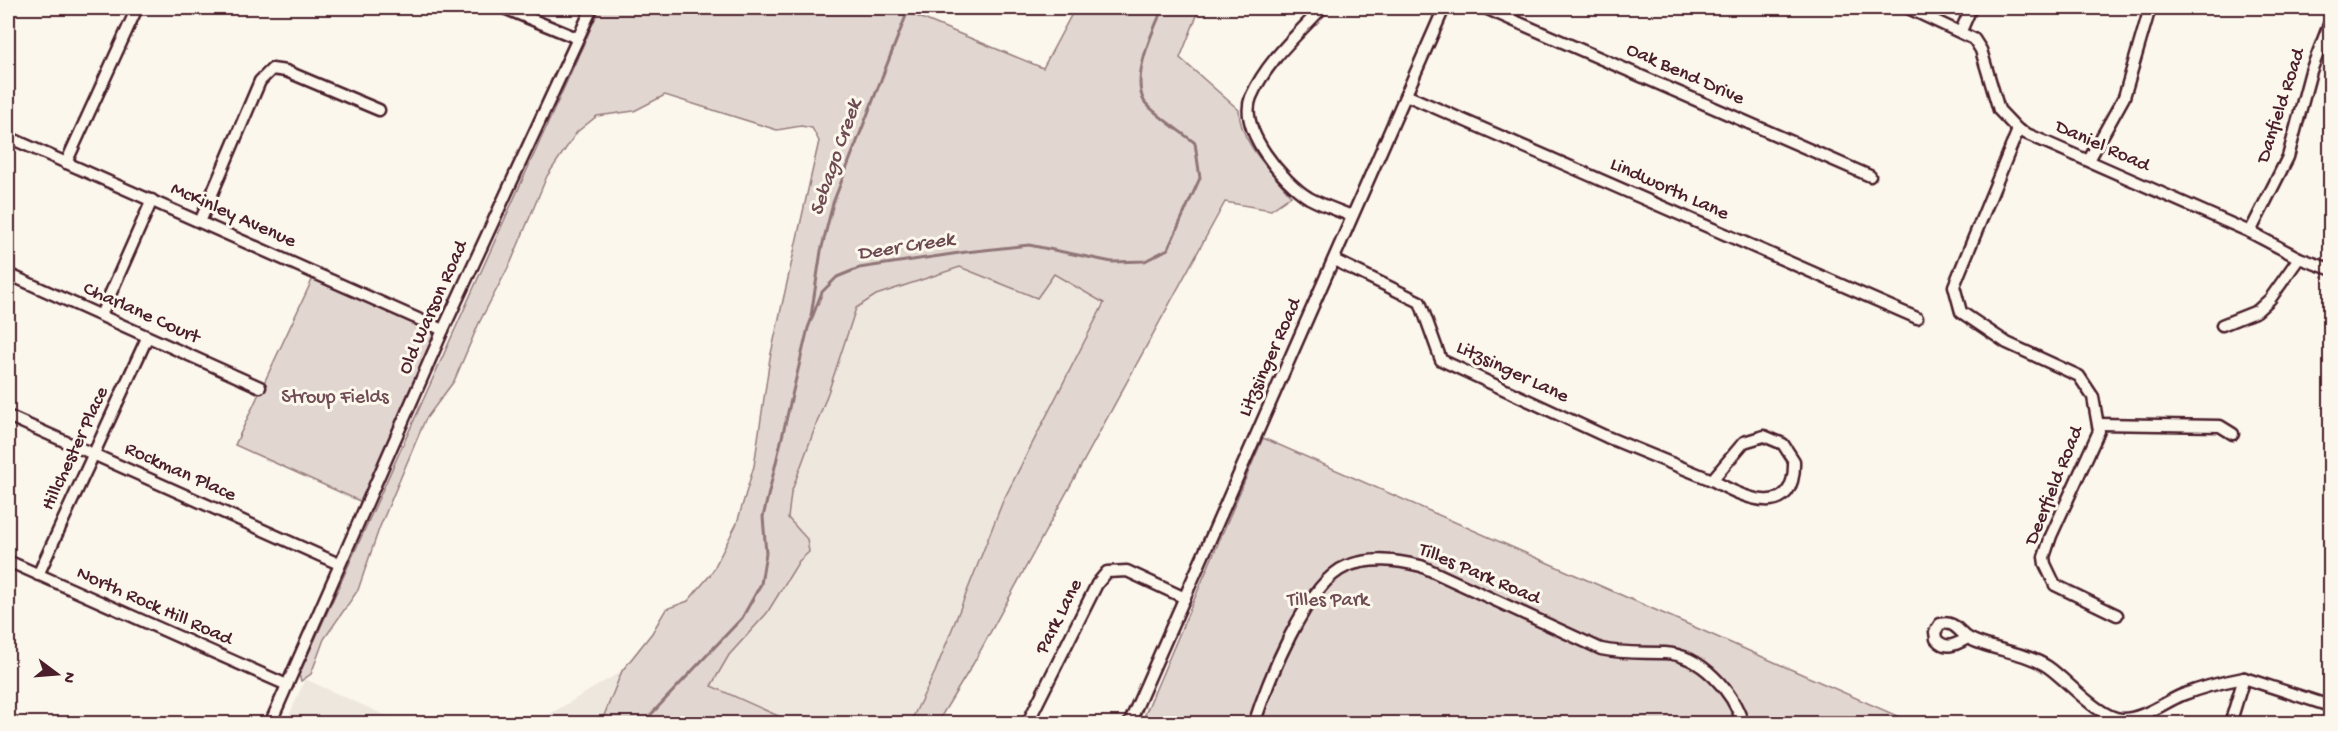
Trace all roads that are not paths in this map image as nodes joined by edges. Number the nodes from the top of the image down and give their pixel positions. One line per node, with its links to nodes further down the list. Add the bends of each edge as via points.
1 (137, 8): 18 (street)
2 (504, 8): 12 (street)
3 (592, 8): 12 (street, Old Warson Road)
4 (1322, 8): 21 (street, via 1279,53 1251,98 1248,119 1264,151 1295,188 1310,199)
5 (1444, 8): 13 (street, Litzsinger Road)
6 (1485, 8): 19 (street, Oak Bend Drive)
7 (1908, 8): 11 (street, Daniel Road)
8 (1971, 8): 11 (street)
9 (2150, 8): 17 (street, via 2124,97)
10 (2331, 22): 23 (street, Danfield Road, via 2311,71 2288,157)
11 (1961, 31): 15 (street, Daniel Road, via 1974,39 1981,50 2000,110)
12 (577, 38): 31 (street, Old Warson Road)
13 (1406, 95): 21 (street, Litzsinger Road); 29 (street, Lindworth Lane)
14 (379, 110): 22 (street, via 286,71 272,69 260,81)
15 (2018, 130): 17 (street, Daniel Road); 35 (street, Deerfield Road, via 1954,286 1961,312 2007,343 2079,376 2093,396)
16 (8, 137): 18 (street, McKinley Avenue)
17 (2088, 160): 23 (street, Daniel Road)
18 (66, 163): 20 (street, McKinley Avenue)
19 (1870, 176)
20 (152, 200): 22 (street, McKinley Avenue); 28 (street)
21 (1351, 216): 25 (street, Litzsinger Road)
22 (200, 222): 31 (street, McKinley Avenue)
23 (2250, 232): 24 (street, Daniel Road)
24 (2299, 258): 26 (street, Daniel Road); 30 (street, via 2257,311)
25 (1334, 260): 38 (street, Litzsinger Lane, via 1420,302 1441,360 1607,437); 42 (street, Litzsinger Road)
26 (2331, 269)
27 (8, 274): 28 (street, Charlane Court)
28 (101, 315): 32 (street, Charlane Court)
29 (1917, 318)
30 (2223, 325)
31 (443, 330): 40 (street, Old Warson Road)
32 (147, 338): 33 (street, Charlane Court); 37 (street, Hillchester Place)
33 (260, 387)
34 (8, 416): 37 (street, Rockman Place)
35 (2098, 424): 36 (street, via 2220,426); 43 (street, Deerfield Road, via 2099,431 2048,546 2045,564 2055,585)
36 (2233, 434)
37 (94, 455): 40 (street, Rockman Place); 41 (street, Hillchester Place)
38 (1712, 480): 38 (street, Litzsinger Lane, via 1763,503 1784,494 1795,473 1794,461 1790,451 1775,439 1753,438 1736,451)
39 (8, 561): 41 (street, North Rock Hill Road)
40 (339, 564): 46 (street, Old Warson Road)
41 (38, 575): 46 (street, North Rock Hill Road)
42 (1185, 598): 49 (street, Park Lane, via 1127,570 1108,566); 50 (street, Litzsinger Road)
43 (2117, 615)
44 (1968, 638): 45 (street, via 2046,665 2096,709 2121,719 2153,710 2182,695)
45 (2244, 678): 47 (street); 53 (street)
46 (287, 685): 48 (street, Old Warson Road)
47 (2330, 705)
48 (270, 723)
49 (1028, 723)
50 (1130, 723)
51 (1254, 723): 52 (street, Tilles Park Road, via 1285,643 1320,590 1346,567 1388,560 1432,571 1601,649 1682,656 1709,673 1732,696)
52 (1743, 723)
53 (2230, 723)

